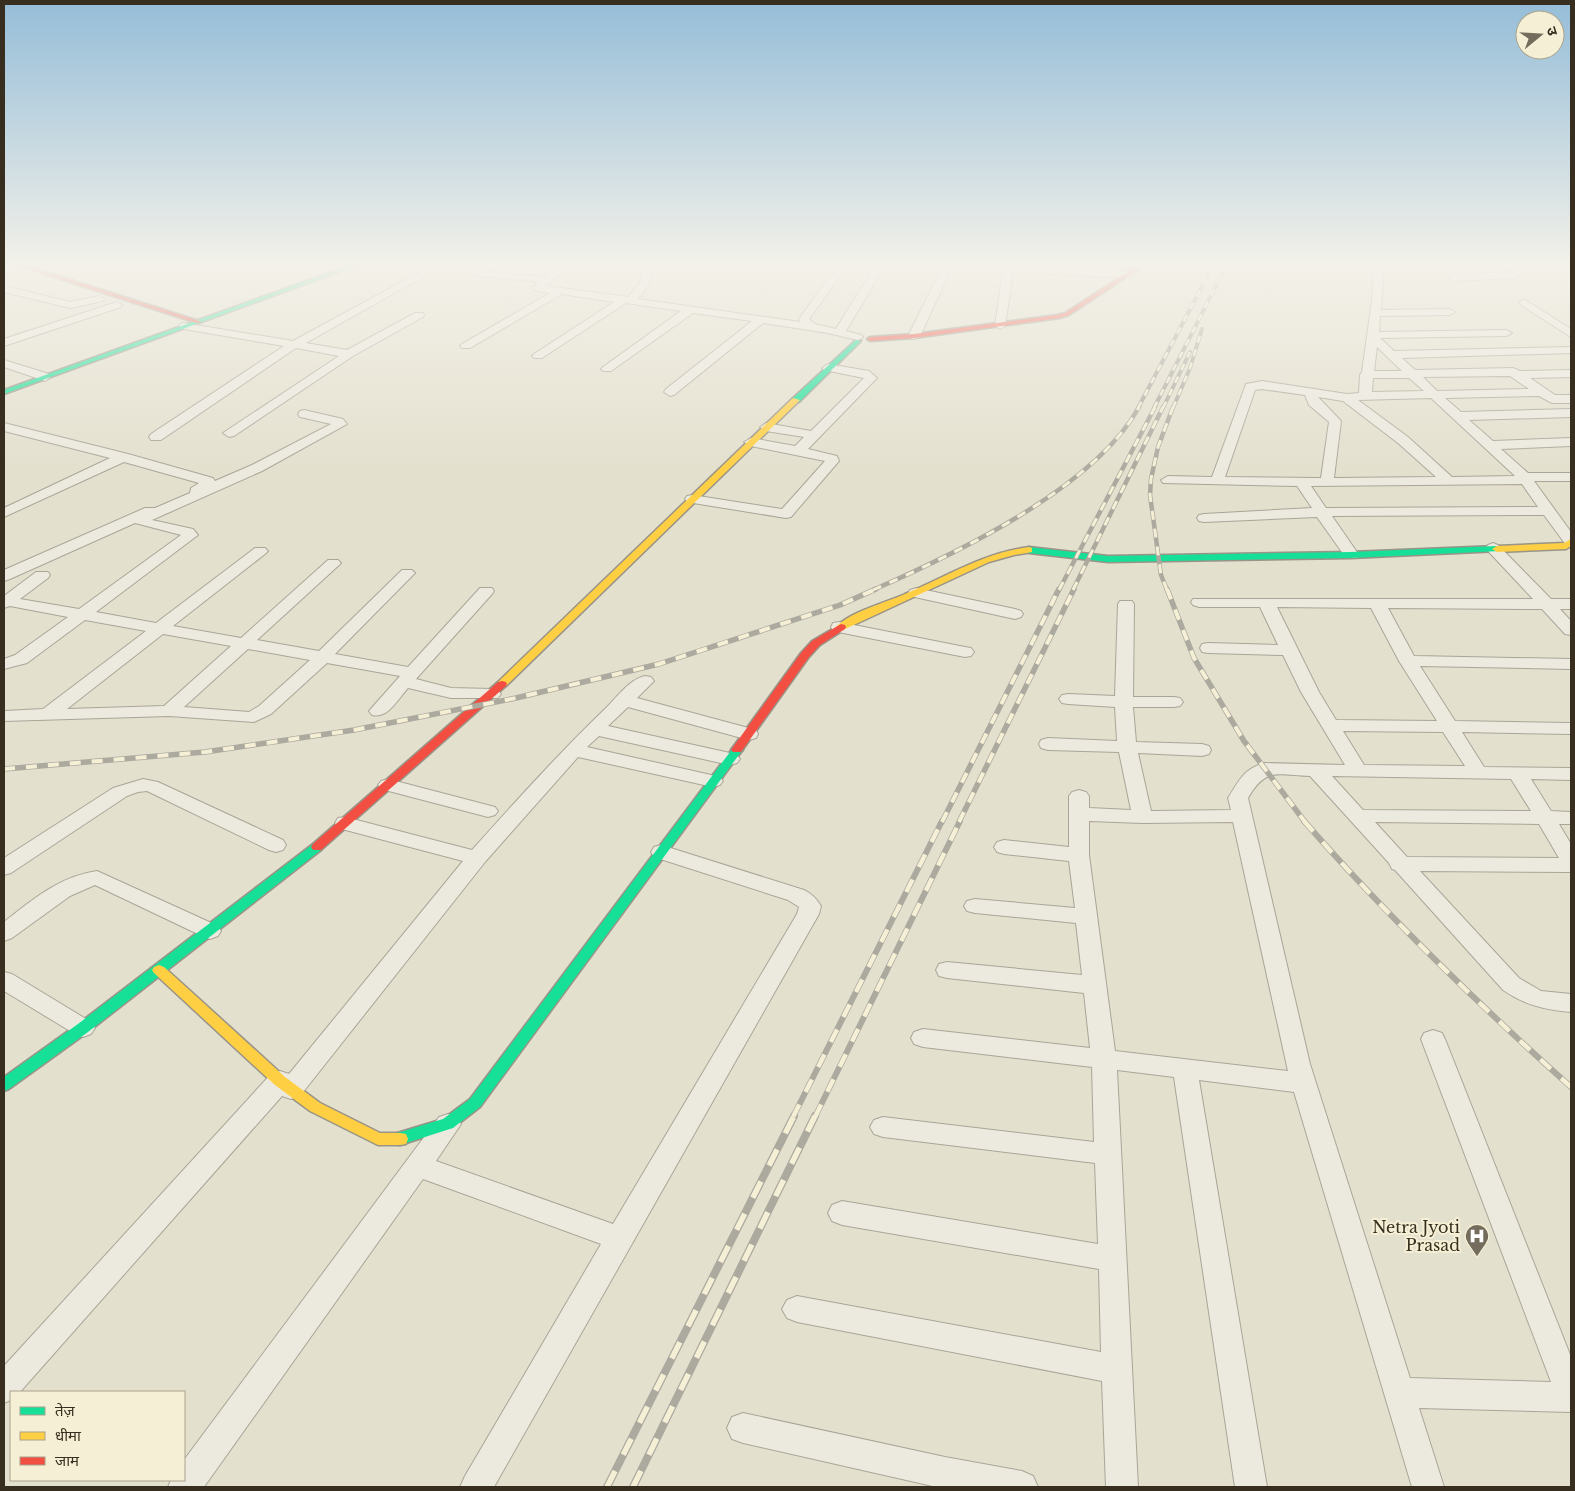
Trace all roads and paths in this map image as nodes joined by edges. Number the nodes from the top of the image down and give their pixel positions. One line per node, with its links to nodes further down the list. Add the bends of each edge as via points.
1 (1506, 333): 21 (street)
2 (34, 334): 17 (street)
3 (156, 334): 32 (street)
4 (238, 334): 18 (street)
5 (315, 334): 18 (street)
6 (386, 334): 23 (street)
7 (487, 334): 19 (street)
8 (575, 334): 24 (street)
9 (657, 334): 29 (street)
10 (744, 334): 37 (street)
11 (844, 334): 16 (street)
12 (935, 334): 14 (street)
13 (1480, 334): 15 (street)
14 (914, 336): 16 (street)
15 (1372, 336): 25 (street); 33 (street)
16 (858, 339): 28 (street)
17 (4, 344)
18 (294, 345): 23 (street); 51 (street)
19 (466, 346)
20 (1571, 350): 22 (street)
21 (1531, 351): 22 (street); 25 (street)
22 (1553, 351): 27 (street)
23 (349, 354): 49 (street)
24 (538, 356)
25 (1392, 356): 31 (street)
26 (4, 362): 32 (street)
27 (1571, 363)
28 (828, 368): 48 (street); 50 (street, via 865,374 871,378)
29 (607, 369)
30 (1571, 373): 34 (street)
31 (1413, 374): 33 (street); 34 (street, via 1513,372); 40 (street)
32 (40, 375): 35 (street); 36 (street)
33 (1366, 375): 41 (street)
34 (1520, 375): 38 (street)
35 (4, 384)
36 (4, 392)
37 (670, 392)
38 (1542, 392): 40 (street); 43 (street, via 1555,400)
39 (1310, 394): 42 (street); 60 (street, via 1262,385 1250,387); 63 (street, via 1312,402 1335,421)
40 (1436, 395): 41 (street); 46 (street)
41 (1364, 396): 42 (street)
42 (1347, 398): 62 (street, via 1403,440)
43 (1571, 399)
44 (1571, 413): 46 (street)
45 (304, 414): 86 (street, via 340,424 257,468 140,520 191,535)
46 (1460, 416): 54 (street)
47 (4, 427): 56 (street)
48 (766, 428): 50 (street); 52 (street)
49 (229, 433)
50 (814, 435): 55 (street)
51 (156, 437)
52 (751, 442): 55 (street); 64 (street)
53 (1571, 442): 54 (street)
54 (1491, 445): 58 (street)
55 (798, 451): 64 (street, via 830,457 832,461 788,512 779,514)
56 (123, 457): 67 (street); 76 (street, via 204,479 208,484)
57 (1571, 477): 58 (street)
58 (1525, 478): 62 (street); 65 (street)
59 (1168, 480): 60 (street)
60 (1217, 481): 61 (street)
61 (1301, 482): 63 (street); 66 (street)
62 (1449, 482): 63 (street)
63 (1328, 483)
64 (692, 499): 101 (street)
65 (1547, 510): 66 (street); 69 (street)
66 (1324, 512): 68 (street); 72 (street)
67 (4, 513)
68 (1204, 518)
69 (1570, 544): 70 (street)
70 (1493, 548): 72 (street); 84 (street)
71 (260, 551): 89 (street)
72 (1351, 555): 78 (street, via 1108,559 1023,549 988,558)
73 (333, 563): 91 (street)
74 (407, 573): 95 (street)
75 (42, 575): 79 (street)
76 (4, 576)
77 (486, 591): 99 (street)
78 (916, 592): 87 (street); 88 (street, via 879,606)
79 (5, 602): 86 (street)
80 (1199, 602): 81 (street)
81 (1266, 602): 82 (street); 93 (street)
82 (1376, 603): 84 (street); 96 (street)
83 (1126, 604): 104 (street, via 1122,665)
84 (1547, 604): 85 (street); 90 (street)
85 (1571, 604)
86 (84, 614): 89 (street); 97 (street, via 21,659)
87 (1016, 614)
88 (839, 627): 94 (street); 114 (street, via 805,655)
89 (159, 629): 91 (street); 108 (street)
90 (1571, 630)
91 (243, 644): 95 (street); 106 (street)
92 (1208, 648): 93 (street)
93 (1288, 650): 110 (street)
94 (966, 652)
95 (322, 658): 99 (street); 106 (street, via 254,717)
96 (1408, 661): 98 (street); 111 (street)
97 (4, 664)
98 (1571, 664)
99 (408, 678): 101 (street, via 451,693); 107 (street)
100 (645, 682): 103 (street)
101 (492, 694): 126 (street)
102 (1068, 699): 104 (street)
103 (623, 700): 113 (street); 114 (street)
104 (1124, 702): 105 (street); 116 (street)
105 (1174, 702)
106 (169, 711): 108 (street)
107 (378, 711)
108 (47, 715): 109 (street)
109 (4, 716)
110 (1329, 725): 111 (street); 121 (street)
111 (1450, 727): 112 (street); 122 (street)
112 (1571, 728)
113 (594, 729): 117 (street); 119 (street)
114 (749, 734): 119 (street)
115 (1048, 744): 116 (street)
116 (1127, 747): 118 (street); 130 (street)
117 (574, 750): 125 (street); 138 (street)
118 (1202, 750)
119 (730, 760): 125 (street)
120 (1315, 769): 121 (street); 128 (street, via 1265,770 1250,778 1238,798); 129 (street)
121 (1358, 770): 122 (street)
122 (1478, 772): 123 (street)
123 (1517, 773): 124 (street); 131 (street)
124 (1571, 774)
125 (713, 782): 136 (street)
126 (388, 785): 127 (street); 133 (street)
127 (488, 811)
128 (1241, 816): 130 (street); 157 (street)
129 (1358, 816): 131 (street); 140 (street)
130 (1142, 817): 137 (street, via 1079,805)
131 (1546, 818): 132 (street); 139 (street)
132 (1571, 818)
133 (345, 823): 138 (street); 145 (street)
134 (276, 845): 142 (street, via 151,786 142,785 120,792)
135 (1004, 847): 137 (street)
136 (661, 852): 160 (street, via 475,1103); 165 (street, via 796,895 810,906)
137 (1079, 855): 144 (street)
138 (476, 858): 159 (street)
139 (1571, 860)
140 (1399, 864): 141 (street); 151 (street, via 1524,995 1538,1000)
141 (1571, 865)
142 (4, 868)
143 (975, 906): 144 (street)
144 (1088, 917): 150 (street)
145 (210, 931): 146 (street, via 97,878 88,878 71,885); 147 (street)
146 (4, 933)
147 (159, 970): 152 (street); 159 (street)
148 (947, 970): 150 (street)
149 (4, 980): 152 (street)
150 (1093, 984): 155 (street)
151 (1571, 1003)
152 (83, 1028): 158 (street)
153 (923, 1038): 155 (street)
154 (1433, 1039): 171 (street)
155 (1104, 1060): 156 (street); 162 (street)
156 (1185, 1070): 157 (street); 177 (street)
157 (1304, 1083): 170 (street)
158 (4, 1085)
159 (285, 1085): 160 (street, via 315,1107 378,1139 403,1139); 169 (street)
160 (448, 1124): 163 (street)
161 (883, 1127): 162 (street)
162 (1108, 1154): 166 (street)
163 (418, 1166): 165 (street); 173 (street)
164 (842, 1213): 166 (street)
165 (620, 1239): 174 (street)
166 (1112, 1258): 168 (street)
167 (796, 1309): 168 (street)
168 (1117, 1369): 176 (street)
169 (4, 1388)
170 (1400, 1393): 171 (street); 178 (street)
171 (1571, 1396)
172 (743, 1428): 175 (street)
173 (184, 1487)
174 (476, 1487)
175 (1022, 1487)
176 (1122, 1487)
177 (1251, 1487)
178 (1428, 1487)

